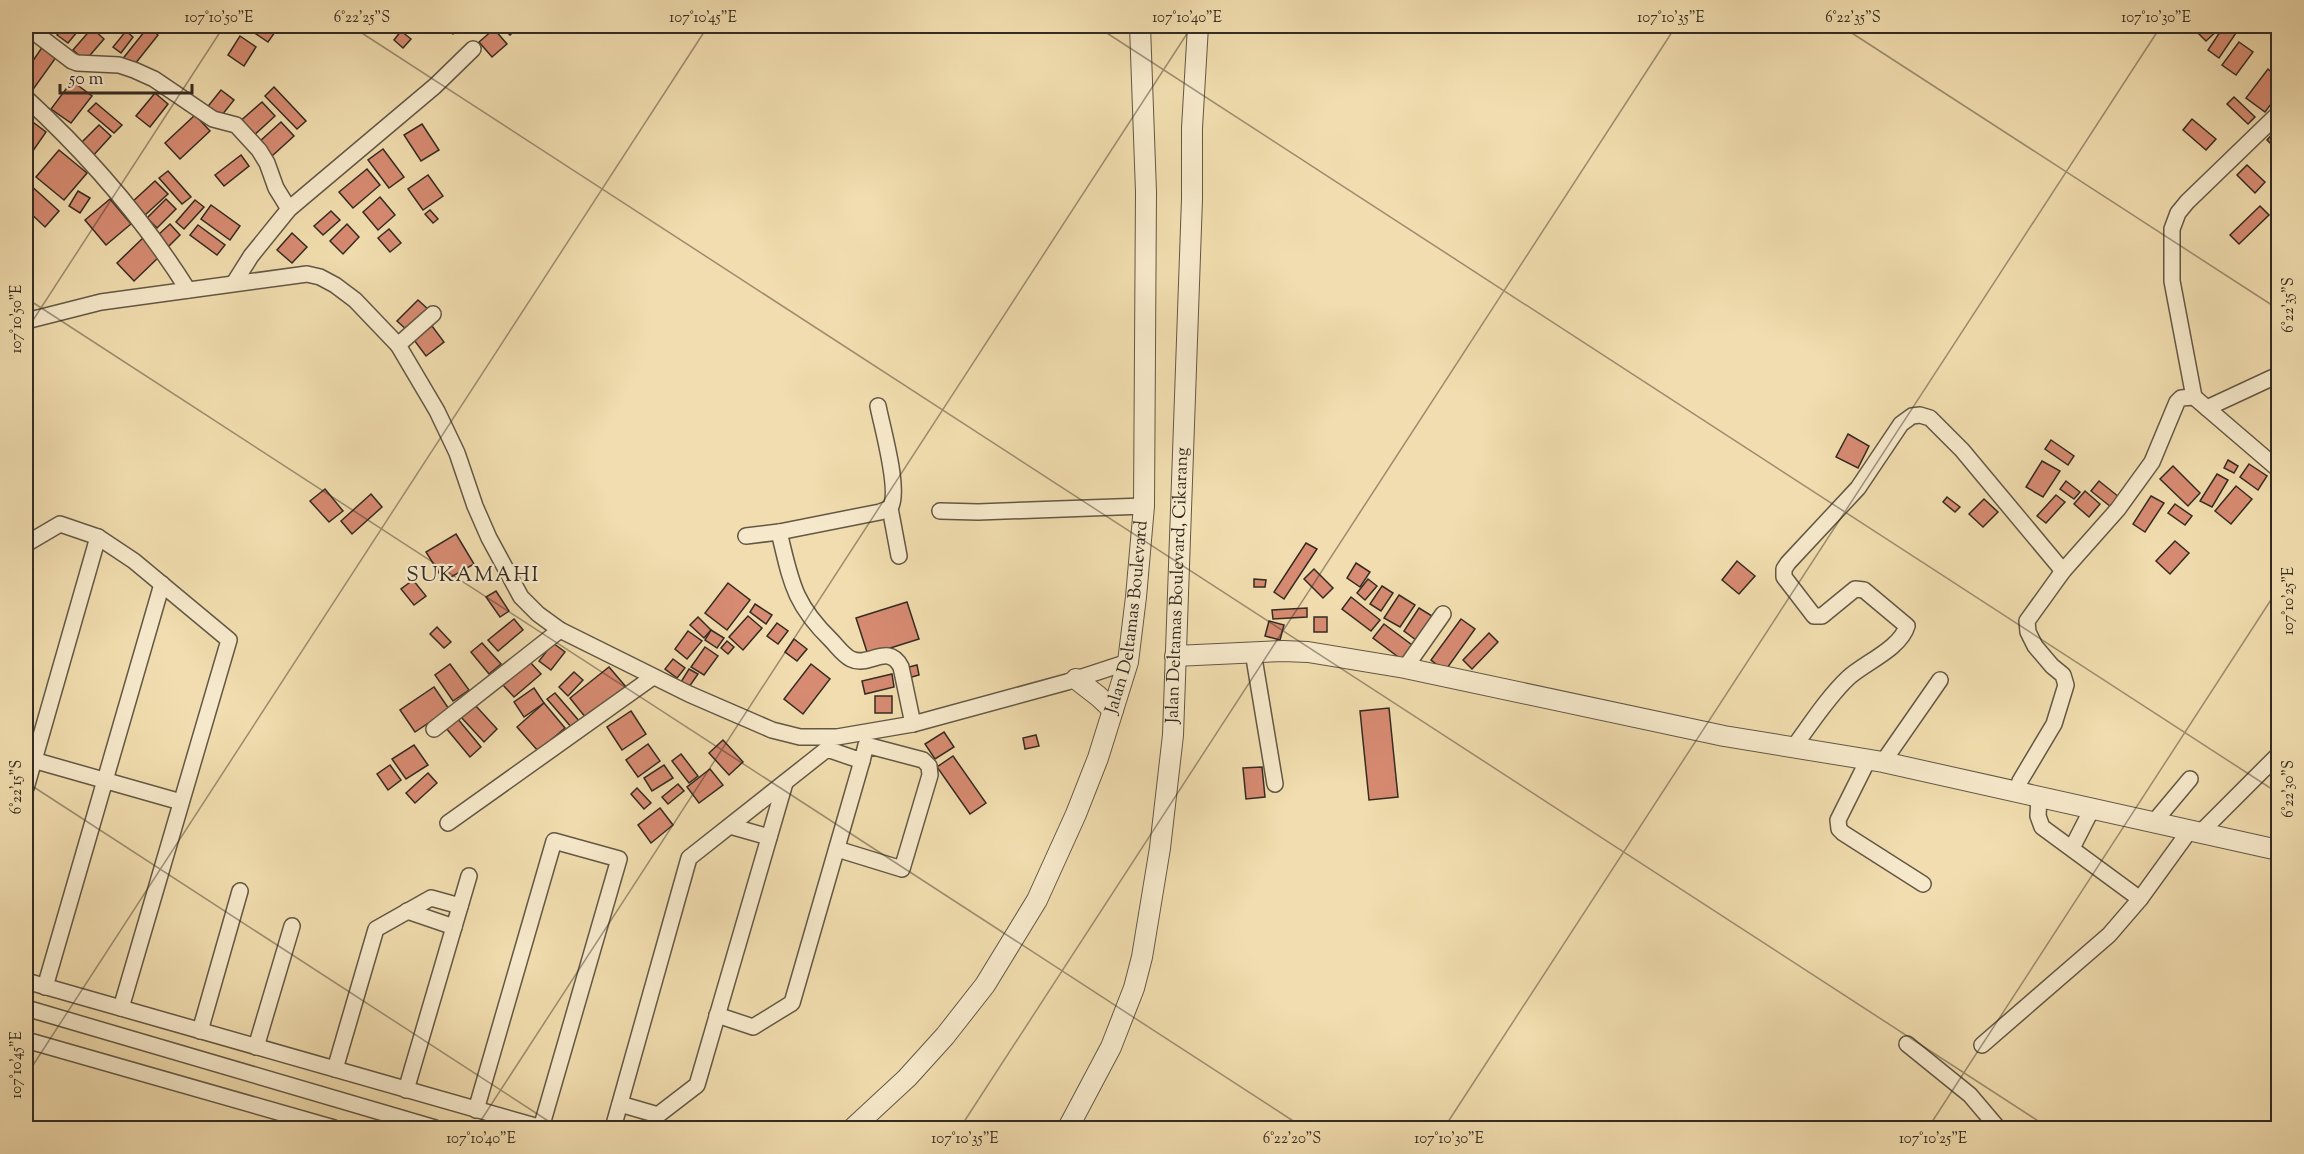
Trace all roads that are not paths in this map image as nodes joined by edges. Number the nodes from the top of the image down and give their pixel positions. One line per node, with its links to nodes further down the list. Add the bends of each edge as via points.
1 (26, 26): 7 (street, via 72,61 134,70 213,119 236,125 259,150)
2 (1140, 26): 18 (street, Jalan Deltamas Boulevard, via 1146,192)
3 (1198, 26): 31 (street, Jalan Deltamas Boulevard, Cikarang)
4 (473, 49): 7 (street)
5 (26, 98): 9 (street, via 94,167 166,255)
6 (2278, 114): 14 (street, via 2187,202 2174,222 2172,281)
7 (289, 209): 8 (street)
8 (234, 282): 9 (street); 12 (street, via 306,274 320,277 355,300)
9 (188, 290): 11 (street, via 101,302)
10 (433, 314): 12 (street)
11 (26, 321)
12 (398, 345): 29 (street, via 437,411 489,538 521,597)
13 (2278, 375): 16 (street)
14 (2194, 397): 16 (street); 26 (street, via 2177,402 2152,462 2118,509)
15 (878, 406): 19 (street, via 890,459 894,498)
16 (2207, 408): 17 (street)
17 (2278, 469)
18 (1144, 506): 20 (street); 32 (street, Jalan Deltamas Boulevard)
19 (890, 508): 21 (street); 25 (street)
20 (940, 511)
21 (779, 532): 22 (street); 38 (street, via 793,585 811,621 853,660 892,656 898,661)
22 (746, 536)
23 (98, 537): 24 (street, via 60,524); 27 (street); 42 (street)
24 (26, 544)
25 (899, 556)
26 (2063, 572): 40 (street, via 1942,429 1920,415 1906,419 1857,488 1783,573 1814,616 1822,616 1855,589 1864,590 1907,626 1905,633 1876,660 1849,676); 50 (street, via 2027,621 2027,627 2035,646 2063,675 2066,685 2054,724)
27 (162, 584): 46 (street); 52 (street, via 229,640)
28 (1443, 614): 33 (street)
29 (560, 630): 34 (street); 39 (street)
30 (1253, 652): 31 (street); 33 (street, via 1308,652); 48 (street)
31 (1175, 656): 92 (street, Jalan Deltamas Boulevard, Cikarang, via 1173,735 1142,957 1111,1047)
32 (1128, 662): 35 (street); 37 (street, Jalan Deltamas Boulevard)
33 (1405, 668): 40 (street)
34 (653, 677): 38 (street, via 747,720 800,737 837,737); 55 (street)
35 (1076, 679): 37 (street); 38 (street)
36 (1940, 680): 44 (street)
37 (1113, 710): 91 (street, Jalan Deltamas Boulevard, via 1057,858 1037,900 985,985 907,1078)
38 (913, 724)
39 (434, 729)
40 (1793, 748): 44 (street)
41 (2278, 755): 57 (street)
42 (30, 759): 46 (street); 49 (street)
43 (862, 761): 47 (street, via 827,749); 60 (street); 60 (street, via 866,745 923,760 929,765 930,775 902,869)
44 (1876, 761): 50 (street); 63 (street, via 1838,820 1839,829)
45 (2190, 779): 54 (street)
46 (105, 781): 52 (street); 71 (street)
47 (785, 783): 56 (street); 58 (street)
48 (1275, 784)
49 (26, 788)
50 (2017, 792): 51 (street)
51 (2039, 797): 53 (street); 59 (street, via 2039,822)
52 (181, 802): 73 (street)
53 (2093, 807): 54 (street); 59 (street)
54 (2154, 822): 57 (street)
55 (448, 823)
56 (730, 826): 58 (street); 84 (street, via 689,858)
57 (2195, 831): 61 (street); 65 (street)
58 (769, 837): 74 (street)
59 (2072, 848): 65 (street)
60 (837, 849): 74 (street, via 792,1003 753,1027)
61 (2278, 850)
62 (469, 876): 66 (street)
63 (1923, 884)
64 (240, 891): 75 (street)
65 (2140, 899): 79 (street, via 2109,935)
66 (460, 906): 67 (street, via 431,898); 69 (street)
67 (407, 912): 69 (street); 82 (street, via 376,929)
68 (292, 926): 80 (street)
69 (454, 927): 83 (street)
70 (26, 981): 71 (street)
71 (45, 987): 73 (street)
72 (26, 1008): 81 (street)
73 (121, 1008): 75 (street)
74 (717, 1015): 84 (street, via 697,1085 658,1115)
75 (200, 1031): 76 (street)
76 (227, 1038): 80 (street); 81 (street)
77 (26, 1040): 87 (street)
78 (1907, 1044): 93 (street, via 1970,1095)
79 (1982, 1045)
80 (256, 1047): 82 (street)
81 (218, 1065): 86 (street)
82 (335, 1069): 83 (street)
83 (406, 1090): 85 (street)
84 (620, 1104): 90 (street)
85 (476, 1110): 89 (street); 89 (street, via 554,841 619,859)
86 (412, 1125): 88 (street)
87 (334, 1128)
88 (435, 1128)
89 (542, 1128)
90 (613, 1128)
91 (853, 1128)
92 (1068, 1128)
93 (1998, 1128)

